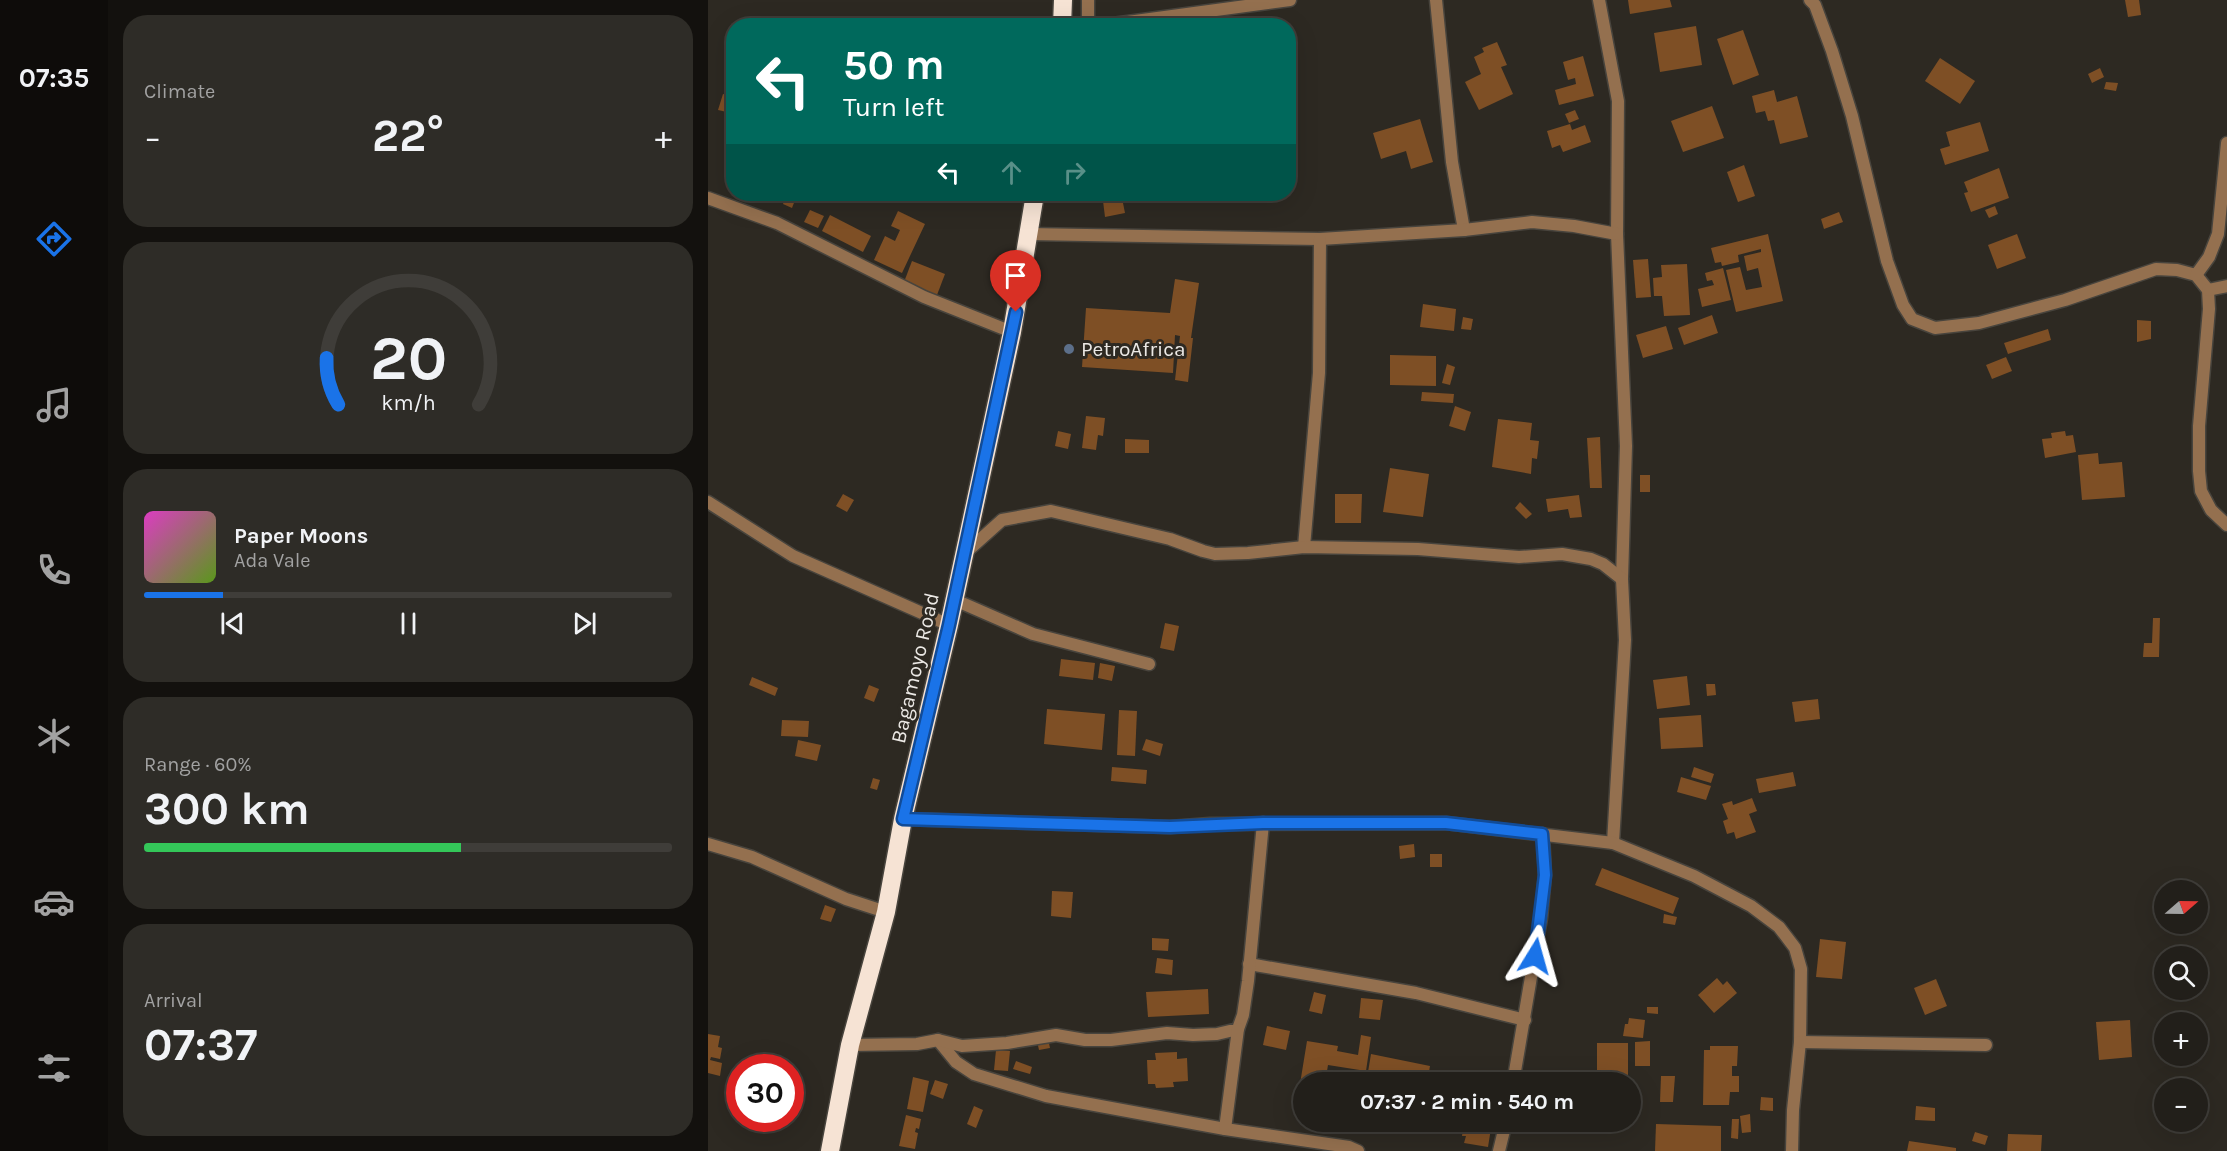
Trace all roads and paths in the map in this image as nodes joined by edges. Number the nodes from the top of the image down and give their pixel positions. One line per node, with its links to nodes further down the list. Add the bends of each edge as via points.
1 (1063, 0): 7 (highway)
2 (1088, 0): 8 (street)
3 (1290, 0): 9 (street)
4 (1436, 0): 13 (street, via 1452,162)
5 (1599, 0): 15 (street, via 1618,101)
6 (1810, 0): 17 (street, via 1832,51 1852,116 1887,261 1912,319 1935,328 1979,323 2065,300 2156,269)
7 (1062, 18)
8 (1088, 18)
9 (1157, 18)
10 (2227, 143): 17 (street, via 2218,234)
11 (708, 198): 20 (street, via 777,223 924,297)
12 (1034, 201): 14 (highway, Bagamoyo Road)
13 (1464, 230): 15 (street, via 1532,222); 16 (street)
14 (1029, 234): 16 (street); 20 (highway, Bagamoyo Road)
15 (1617, 234): 25 (street, via 1626,446)
16 (1320, 238): 23 (street, via 1319,373)
17 (2196, 276): 19 (street)
18 (2227, 286): 19 (street)
19 (2208, 290): 22 (street, via 2199,471 2201,491 2211,510)
20 (1012, 332): 24 (highway, Bagamoyo Road)
21 (708, 502): 27 (street, via 793,556)
22 (2227, 525)
23 (1304, 547): 24 (street, via 1215,554 1170,539 1051,511 1002,520); 25 (street, via 1418,549 1519,557 1578,555 1603,564)
24 (964, 554): 26 (highway, Bagamoyo Road)
25 (1622, 579): 32 (street, via 1625,640)
26 (955, 600): 27 (highway, Bagamoyo Road); 28 (street, via 1034,634)
27 (949, 625): 29 (highway, Bagamoyo Road)
28 (1149, 664)
29 (903, 819): 30 (street, via 1170,827); 34 (highway, Bagamoyo Road)
30 (1263, 823): 31 (street, via 1446,823); 35 (street)
31 (1542, 834): 32 (street); 36 (street, via 1545,875)
32 (1613, 843): 39 (street, via 1694,876 1751,906 1779,927 1795,948 1801,969)
33 (708, 844): 34 (street, via 752,857 846,899)
34 (886, 912): 40 (highway, Bagamoyo Road)
35 (1249, 964): 36 (street, via 1416,993); 37 (street)
36 (1525, 1020): 42 (street)
37 (1238, 1029): 38 (street, via 1216,1034 1167,1033 1111,1040 1056,1035 962,1046); 43 (street)
38 (939, 1040): 40 (street); 43 (street, via 956,1062 974,1074 1046,1096)
39 (1800, 1042): 41 (street); 48 (street)
40 (850, 1045): 45 (highway, Bagamoyo Road)
41 (1986, 1045)
42 (1515, 1072)
43 (1225, 1130): 46 (street)
44 (1504, 1132): 47 (street)
45 (830, 1151)
46 (1358, 1151)
47 (1499, 1151)
48 (1792, 1151)

